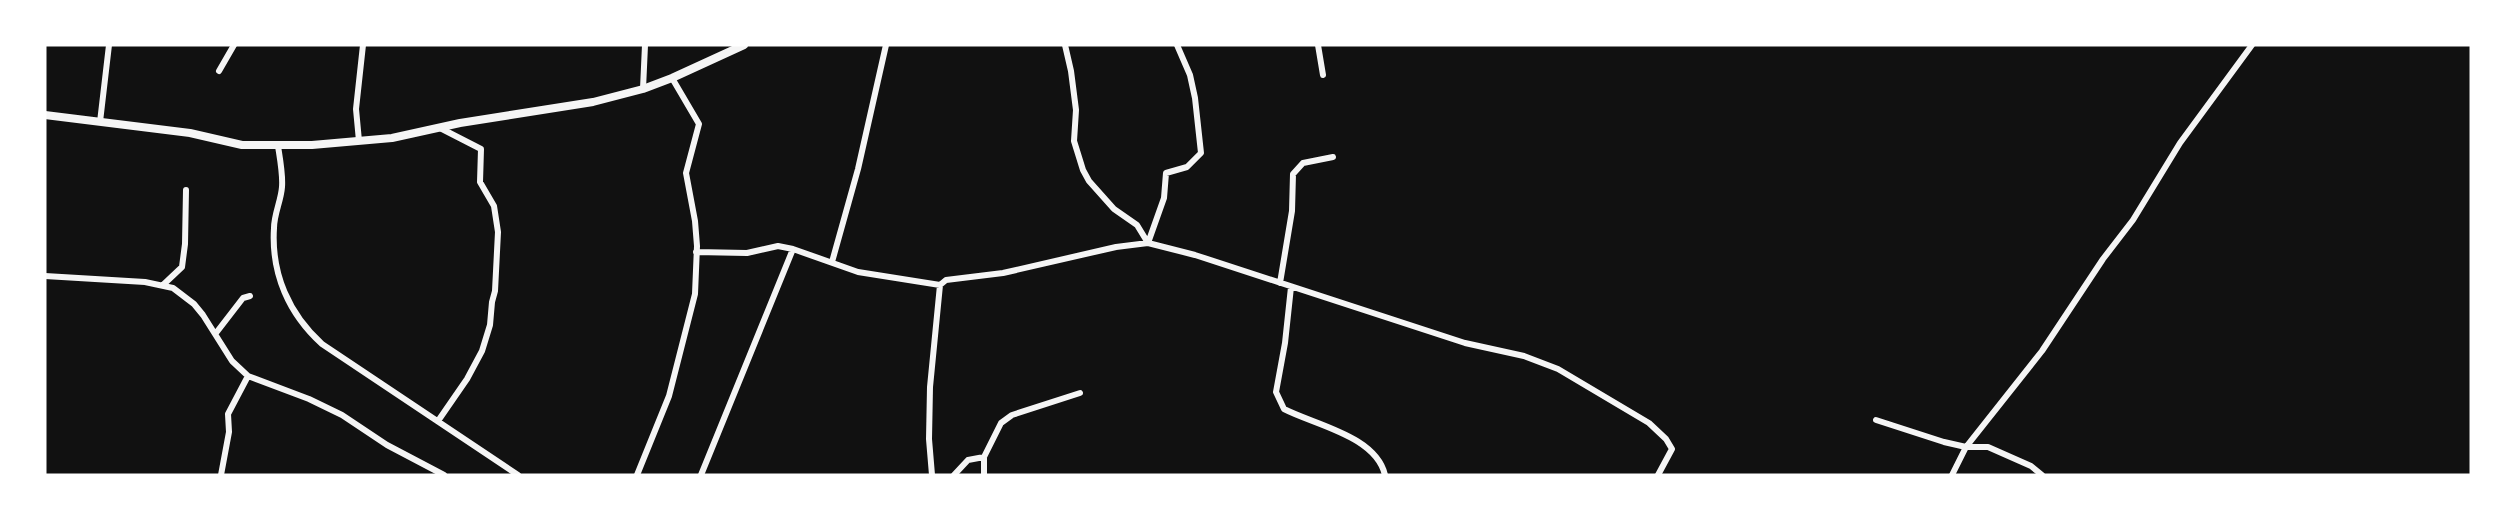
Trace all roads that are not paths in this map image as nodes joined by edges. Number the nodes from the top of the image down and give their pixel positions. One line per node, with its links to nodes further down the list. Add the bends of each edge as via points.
1 (109, 45): 16 (street)
2 (234, 45): 11 (street)
3 (363, 45): 18 (street, via 356,109)
4 (645, 45): 14 (street)
5 (744, 45): 13 (street)
6 (886, 45): 25 (street)
7 (1065, 45): 22 (street, via 1076,110 1074,141 1083,170 1114,209 1137,225)
8 (1177, 45): 22 (street, via 1190,75 1201,153 1188,167 1166,173 1164,198)
9 (1318, 45): 12 (street)
10 (2252, 45): 37 (street, via 2180,143 2133,220 2042,351)
11 (219, 71)
12 (1323, 75)
13 (672, 78): 14 (street); 24 (street, via 699,124 686,172)
14 (643, 89): 17 (street, via 593,102)
15 (45, 115): 16 (street)
16 (100, 122): 19 (street, via 190,133 242,145)
17 (440, 128): 18 (street); 36 (street, via 481,149 480,182 494,206 498,232 490,325 482,351)
18 (359, 141): 19 (street)
19 (278, 146): 36 (street, via 282,187 274,250 283,294 322,344)
20 (1333, 157): 27 (street, via 1303,163 1293,174 1292,211)
21 (186, 190): 28 (street, via 182,267)
22 (1148, 243): 27 (street); 29 (street, via 1003,273 946,280)
23 (793, 249): 24 (street, via 778,246 747,253); 25 (street); 43 (street)
24 (696, 252): 42 (street, via 695,294 669,396)
25 (832, 262): 29 (street, via 858,272)
26 (45, 276): 28 (street)
27 (1280, 283): 30 (street)
28 (164, 284): 32 (street, via 194,304)
29 (940, 285): 44 (street, via 930,387)
30 (1291, 286): 47 (street, via 1276,392 1284,409 1318,421 1359,443 1382,463); 48 (street, via 1558,369 1658,429 1672,448)
31 (250, 296): 32 (street, via 243,298)
32 (216, 333): 33 (street, via 232,361)
33 (248, 376): 39 (street, via 228,414 229,432); 40 (street, via 309,399)
34 (1080, 393): 38 (street, via 1012,415 1000,423)
35 (1876, 420): 37 (street)
36 (438, 421): 41 (street)
37 (1966, 447): 49 (street); 50 (street, via 1988,447)
38 (984, 457): 45 (street, via 968,460); 46 (street)
39 (220, 475)
40 (444, 475)
41 (518, 475)
42 (637, 475)
43 (701, 475)
44 (932, 475)
45 (954, 475)
46 (984, 475)
47 (1385, 475)
48 (1658, 475)
49 (1952, 475)
50 (2042, 475)

